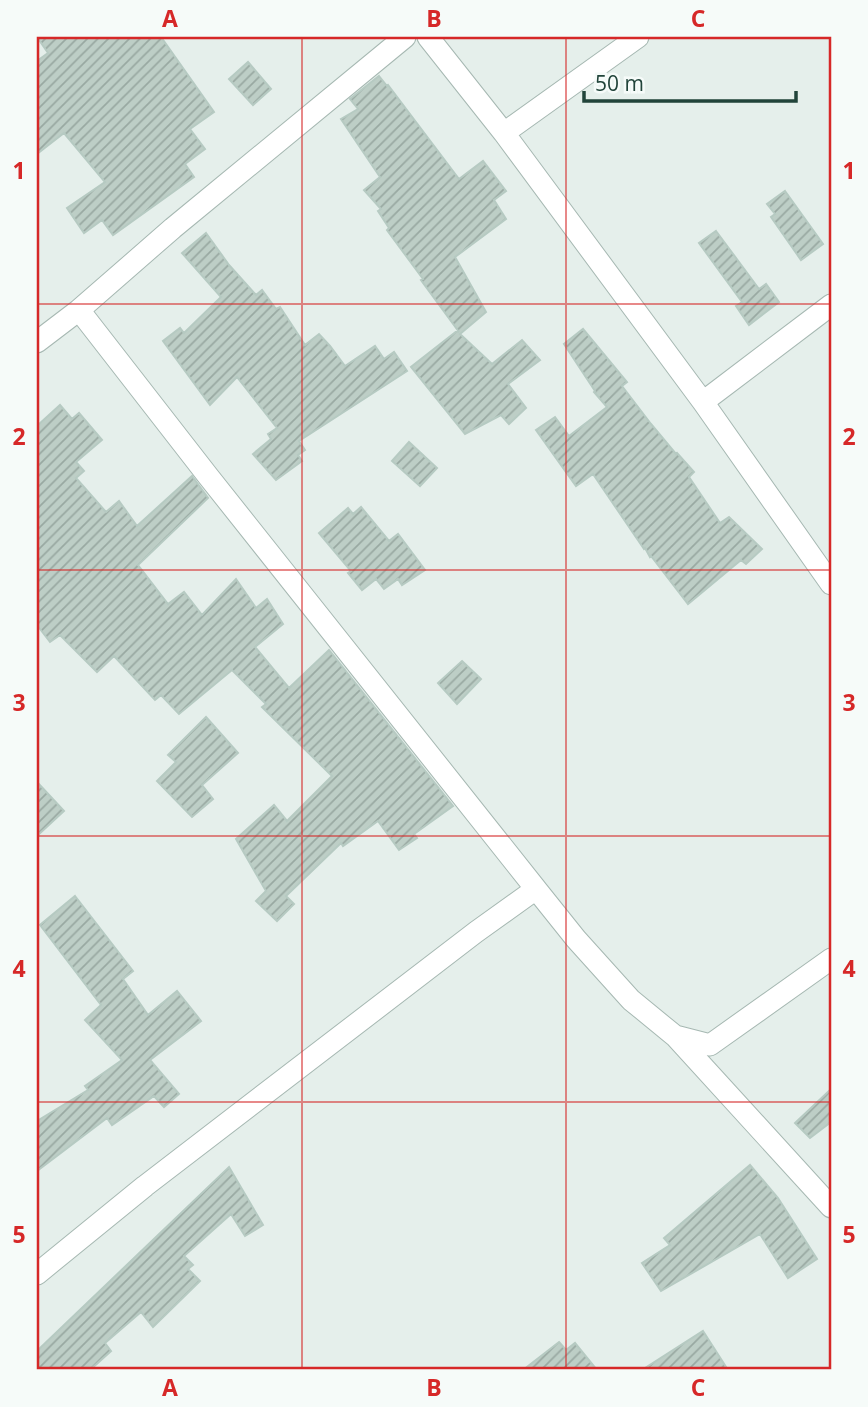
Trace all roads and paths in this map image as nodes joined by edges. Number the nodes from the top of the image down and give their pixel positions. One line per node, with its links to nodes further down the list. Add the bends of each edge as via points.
1 (405, 37): 6 (street)
2 (428, 37): 4 (street)
3 (638, 37): 4 (street)
4 (504, 133): 8 (street)
5 (831, 305): 8 (street)
6 (79, 310): 7 (street); 10 (street)
7 (37, 342)
8 (703, 402): 9 (street)
9 (831, 584)
10 (536, 889): 12 (street, via 631,1000); 14 (street, via 145,1186)
11 (831, 959): 12 (street, via 710,1045)
12 (675, 1036): 13 (street)
13 (831, 1207)
14 (37, 1274)

